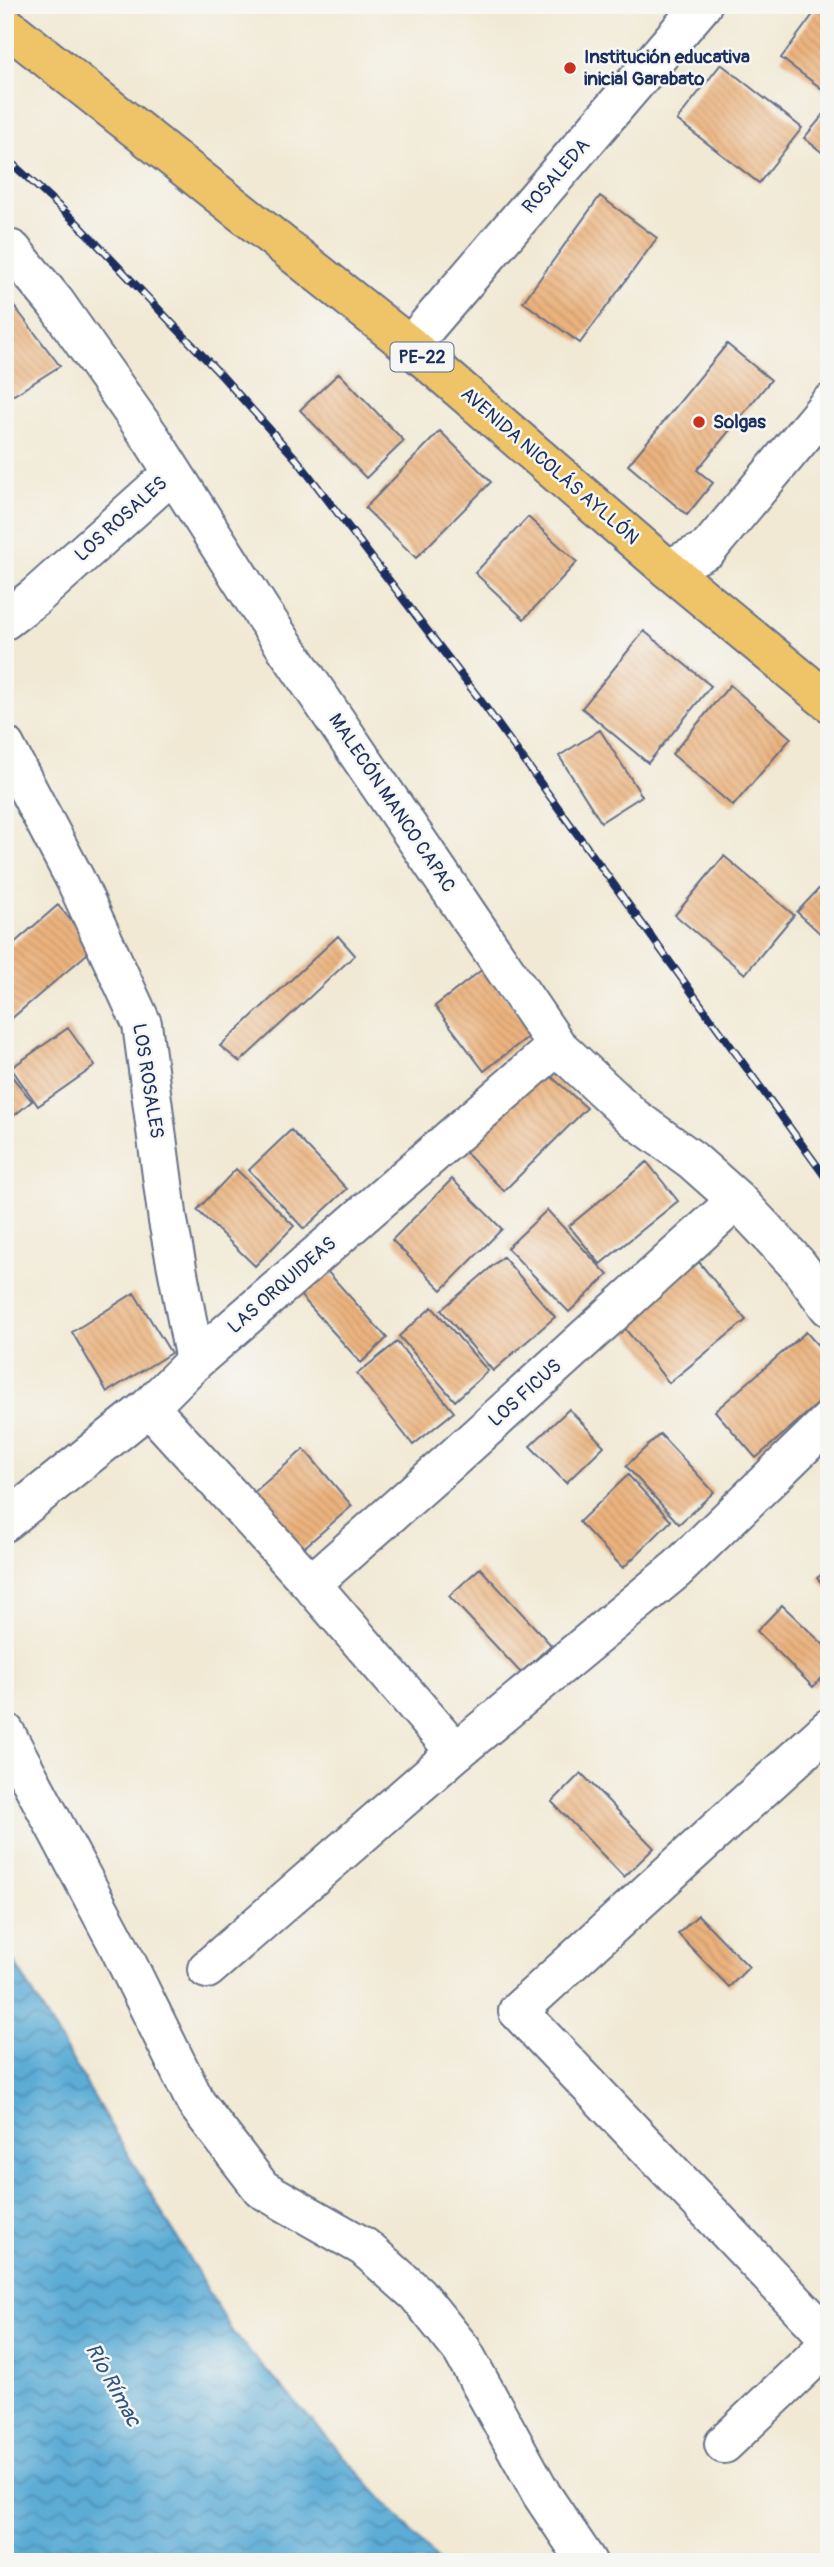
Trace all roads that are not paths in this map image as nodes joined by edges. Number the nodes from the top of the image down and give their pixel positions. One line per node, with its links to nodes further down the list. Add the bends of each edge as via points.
1 (702, 5): 4 (street, ROSALEDA)
2 (5, 25): 4 (highway, AVENIDA NICOLÁS AYLLÓN / PE-22)
3 (12, 250): 6 (street, MALECÓN MANCO CAPAC, via 55,302)
4 (410, 346): 7 (highway, AVENIDA NICOLÁS AYLLÓN / PE-22)
5 (829, 404): 7 (street, via 708,549)
6 (173, 473): 8 (street, LOS ROSALES); 11 (street, MALECÓN MANCO CAPAC, via 263,614)
7 (668, 569): 9 (highway, AVENIDA NICOLÁS AYLLÓN / PE-22)
8 (5, 620)
9 (829, 702)
10 (5, 746): 14 (street, LOS ROSALES, via 76,881 142,1024 168,1220)
11 (557, 1046): 12 (street, MALECÓN MANCO CAPAC, via 634,1118); 14 (street, LAS ORQUIDEAS)
12 (737, 1200): 13 (street, MALECÓN MANCO CAPAC, via 797,1264); 18 (street, LOS FICUS)
13 (829, 1307)
14 (195, 1360): 15 (street, LAS ORQUIDEAS)
15 (149, 1407): 17 (street, LAS ORQUIDEAS); 18 (street)
16 (829, 1421): 21 (street, via 677,1569)
17 (5, 1522)
18 (311, 1584): 21 (street)
19 (829, 1728): 23 (street, via 519,2011)
20 (5, 1732): 26 (street, via 196,2103 262,2189 364,2247 417,2294 462,2350 542,2495)
21 (456, 1752): 22 (street)
22 (207, 1969)
23 (829, 2338)
24 (829, 2344): 25 (street)
25 (724, 2444)
26 (587, 2562)

